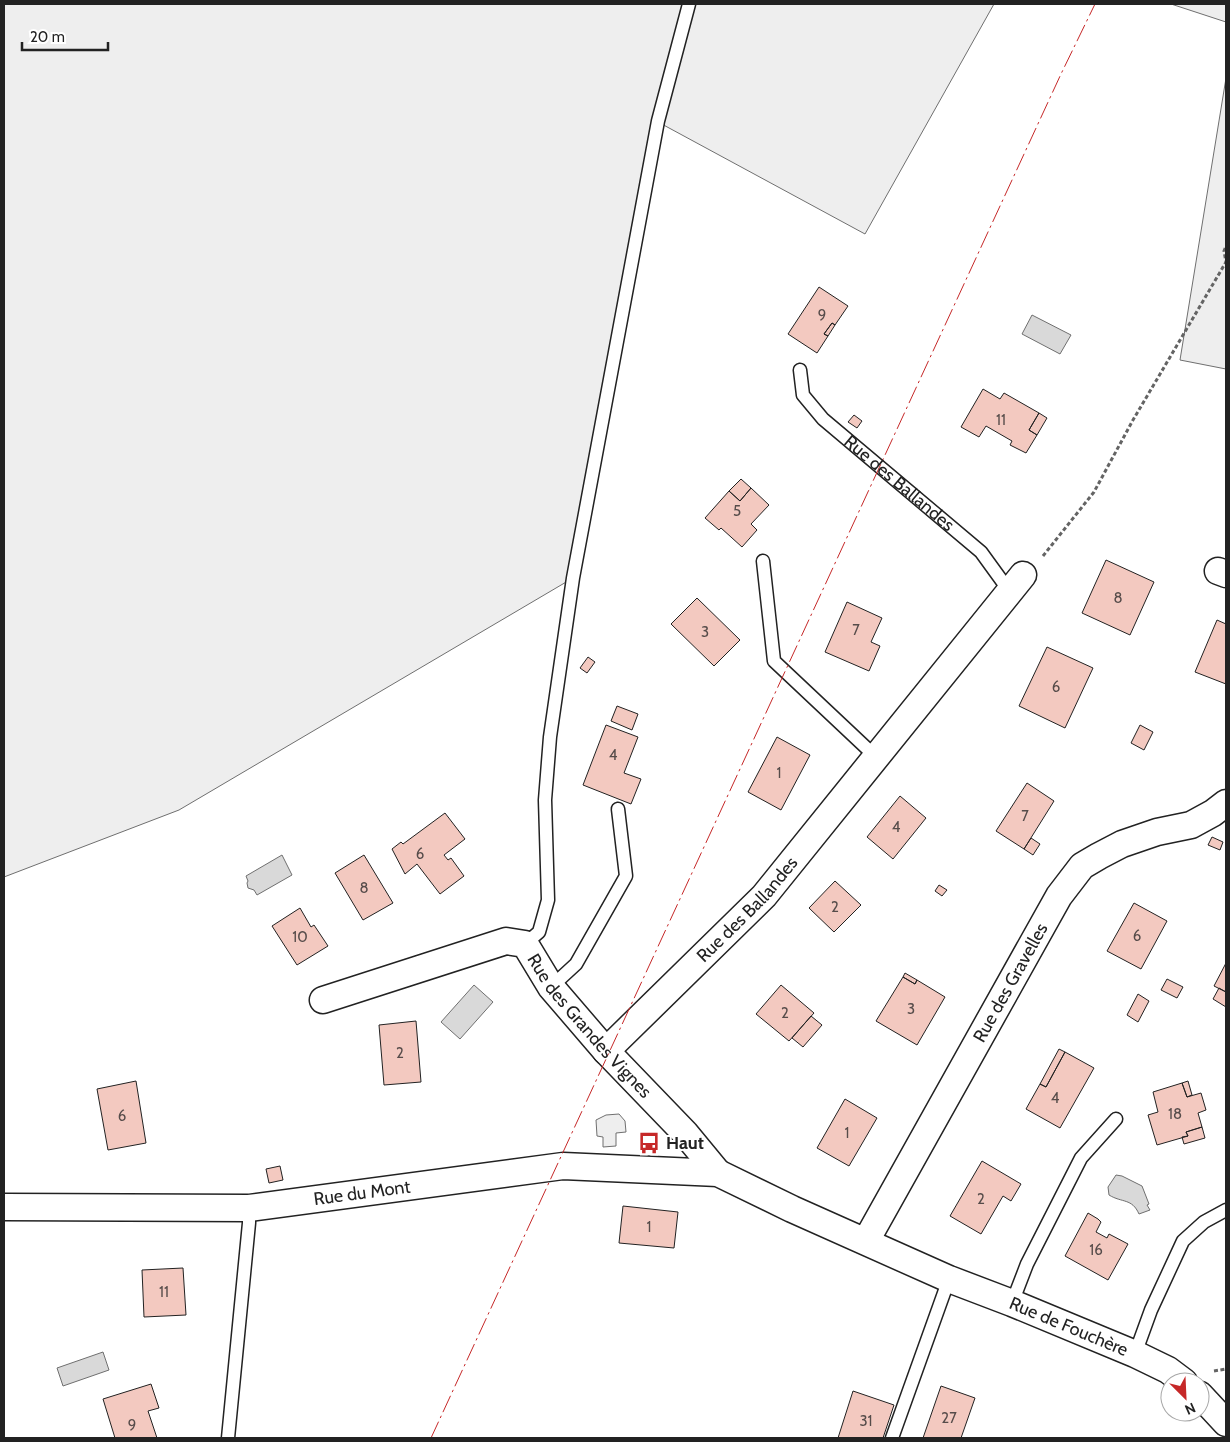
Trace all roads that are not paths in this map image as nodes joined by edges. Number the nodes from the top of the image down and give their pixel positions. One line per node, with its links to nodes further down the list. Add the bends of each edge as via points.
1 (689, 4): 8 (lane, via 658,121 573,578 550,737 545,800 548,900 540,932)
2 (800, 370): 4 (lane, Rue des Ballandes, via 804,395 823,419)
3 (763, 561): 5 (lane, via 774,661)
4 (1016, 584): 5 (street, Rue des Ballandes)
5 (876, 757): 11 (street, Rue des Ballandes, via 764,896)
6 (618, 809): 9 (lane, via 626,876 576,964)
7 (1222, 812): 17 (street, Rue des Gravelles, via 1191,825 1122,844 1082,866 1059,896)
8 (525, 944): 9 (street, Rue des Grandes Vignes); 10 (street, Rue des Grandes Vignes, via 506,941)
9 (551, 987): 11 (street, Rue des Grandes Vignes)
10 (323, 1000)
11 (606, 1051): 13 (street, Rue des Grandes Vignes, via 686,1133)
12 (1116, 1119): 19 (lane, via 1081,1158 1026,1264)
13 (718, 1173): 15 (street, Rue du Mont, via 564,1166); 17 (street, Rue de Fouchère)
14 (4, 1207): 15 (street, Rue du Mont)
15 (249, 1208): 24 (lane)
16 (1226, 1210): 20 (lane, via 1204,1222 1183,1241)
17 (866, 1241): 18 (street, Rue de Fouchère)
18 (949, 1279): 19 (street, Rue de Fouchère); 25 (lane)
19 (1012, 1303): 20 (street, Rue de Fouchère)
20 (1135, 1354): 21 (street, Rue de Fouchère)
21 (1171, 1372)
22 (1210, 1405): 23 (street)
23 (1226, 1423)
24 (228, 1438)
25 (892, 1438)

